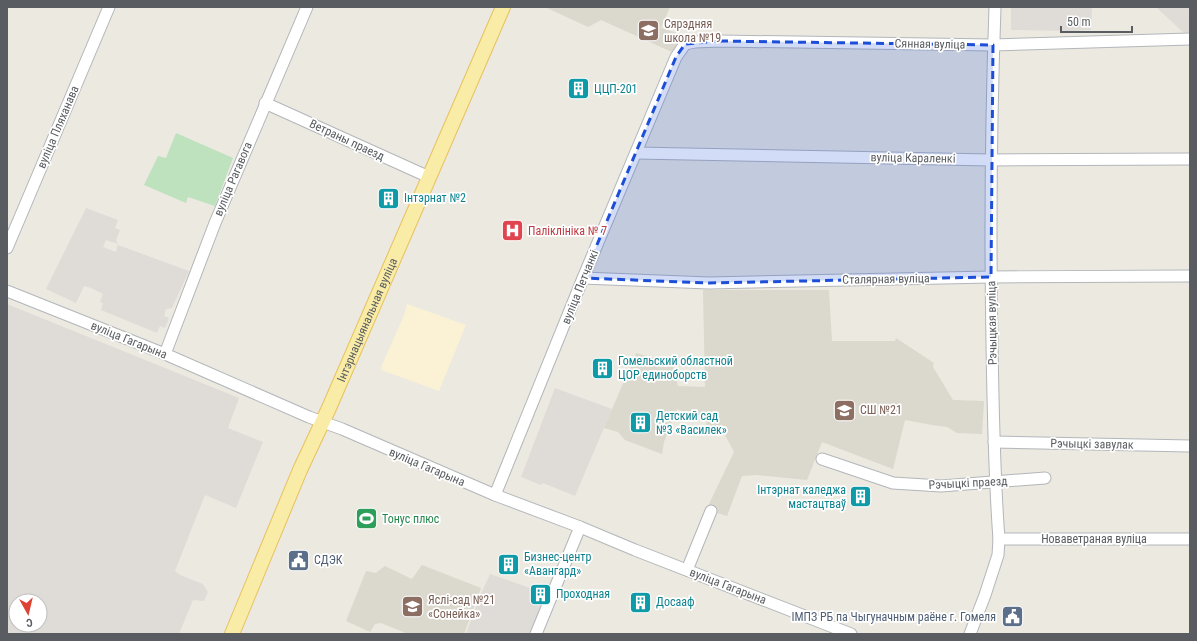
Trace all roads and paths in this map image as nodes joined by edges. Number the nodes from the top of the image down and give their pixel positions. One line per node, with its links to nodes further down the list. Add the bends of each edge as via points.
1 (109, 7): 13 (street, вуліца Пляханава)
2 (307, 7): 8 (street, вуліца Рагавога)
3 (503, 7): 12 (main road, Інтэрнацыянальная вуліца)
4 (995, 7): 6 (street, Рэчыцкая вуліца)
5 (1190, 39): 6 (street, Сянная вуліца)
6 (994, 45): 7 (street, Сянная вуліца, via 701,41 685,44); 11 (street, Рэчыцкая вуліца)
7 (676, 57): 9 (street, вуліца Петчанкі)
8 (265, 103): 12 (street, Ветраны праезд); 18 (street, вуліца Рагавога, via 215,223)
9 (636, 152): 11 (street, вуліца Караленкі); 16 (street, вуліца Петчанкі)
10 (1190, 159): 11 (street, вуліца Караленкі)
11 (991, 160): 14 (street, Рэчыцкая вуліца)
12 (429, 177): 19 (main road, Інтэрнацыянальная вуліца)
13 (7, 248)
14 (991, 276): 15 (street, Сталярная вуліца); 16 (street, Сталярная вуліца, via 709,283); 20 (street, Рэчыцкая вуліца)
15 (1190, 276)
16 (583, 278): 25 (street, вуліца Петчанкі)
17 (7, 291): 18 (street, вуліца Гагарына)
18 (165, 354): 19 (street, вуліца Гагарына)
19 (322, 422): 25 (street, вуліца Гагарына); 31 (main road, Інтэрнацыянальная вуліца)
20 (994, 442): 21 (street, Рэчыцкі завулак); 24 (street, Рэчыцкая вуліца)
21 (1190, 446)
22 (822, 459): 24 (street, Рэчыцкі праезд, via 893,483 941,486)
23 (1046, 478): 24 (street, Рэчыцкі праезд)
24 (995, 482): 28 (street, Рэчыцкая вуліца)
25 (495, 495): 27 (street, вуліца Гагарына)
26 (711, 511): 30 (street)
27 (580, 527): 30 (street, вуліца Гагарына); 32 (street)
28 (999, 539): 29 (street, Новаветраная вуліца); 34 (street, Рэчыцкая вуліца, via 998,554)
29 (1190, 539)
30 (687, 570): 33 (street, вуліца Гагарына)
31 (232, 634)
32 (536, 634)
33 (851, 634)
34 (970, 634)

